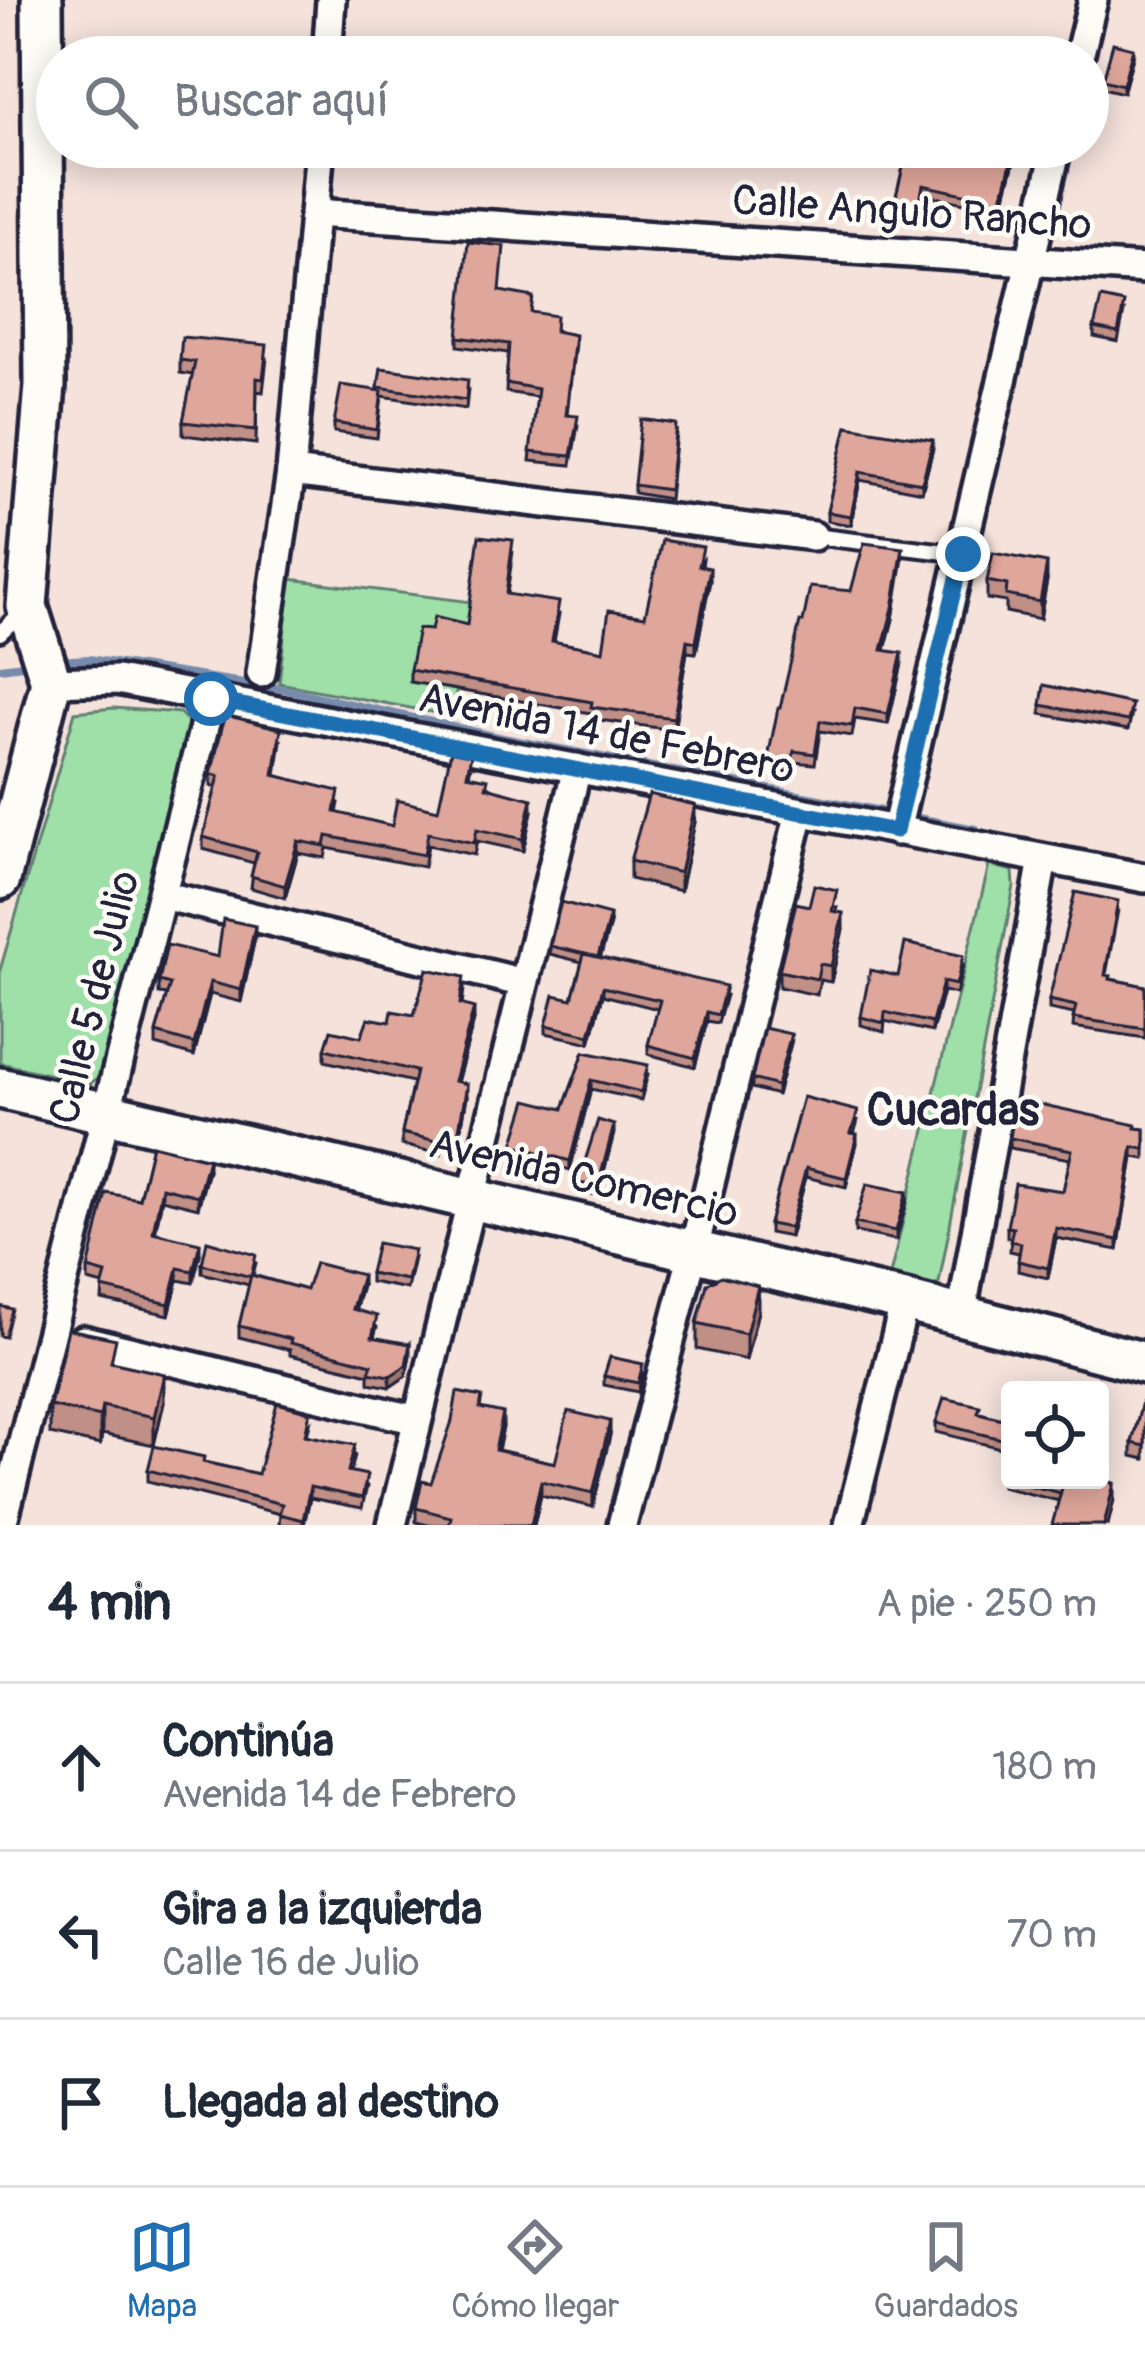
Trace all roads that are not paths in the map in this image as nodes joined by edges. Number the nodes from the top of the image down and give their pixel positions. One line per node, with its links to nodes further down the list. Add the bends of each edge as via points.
1 (42, 0): 4 (street)
2 (331, 0): 5 (street)
3 (1093, 0): 6 (street)
4 (42, 36)
5 (328, 36)
6 (1084, 36)
7 (43, 168): 16 (street, via 45,385)
8 (318, 168): 10 (street)
9 (1053, 168): 11 (street)
10 (315, 213): 11 (street, Calle Angulo Rancho); 13 (street)
11 (1030, 261): 12 (street, Calle Angulo Rancho); 15 (street)
12 (1145, 268)
13 (291, 472): 14 (street); 17 (street)
14 (813, 536): 15 (lane)
15 (963, 554): 22 (street)
16 (14, 620): 18 (street)
17 (261, 673)
18 (51, 682): 19 (street, Avenida 14 de Febrero, via 117,680); 25 (street)
19 (211, 699): 20 (street, Avenida 14 de Febrero); 26 (street, Calle 5 de Julio)
20 (577, 768): 21 (street, Avenida 14 de Febrero); 27 (street)
21 (800, 812): 22 (street, Avenida 14 de Febrero); 31 (street)
22 (900, 818): 23 (street, Avenida 14 de Febrero)
23 (1043, 859): 24 (street, Avenida 14 de Febrero); 33 (street)
24 (1145, 878)
25 (0, 879)
26 (162, 895): 27 (street); 29 (street, Calle 5 de Julio)
27 (524, 983): 30 (street)
28 (0, 1088): 29 (street, Avenida Comercio)
29 (106, 1114): 30 (street, Avenida Comercio); 34 (street, Calle 5 de Julio)
30 (471, 1201): 31 (street, Avenida Comercio); 36 (street)
31 (693, 1252): 32 (street, Avenida Comercio); 39 (street)
32 (905, 1301): 33 (street, Avenida Comercio); 40 (street)
33 (961, 1316): 35 (street, Avenida Comercio)
34 (51, 1333): 36 (street); 37 (street, Calle 5 de Julio)
35 (1145, 1363)
36 (417, 1420): 38 (street)
37 (2, 1525)
38 (392, 1525)
39 (622, 1525)
40 (848, 1525)

